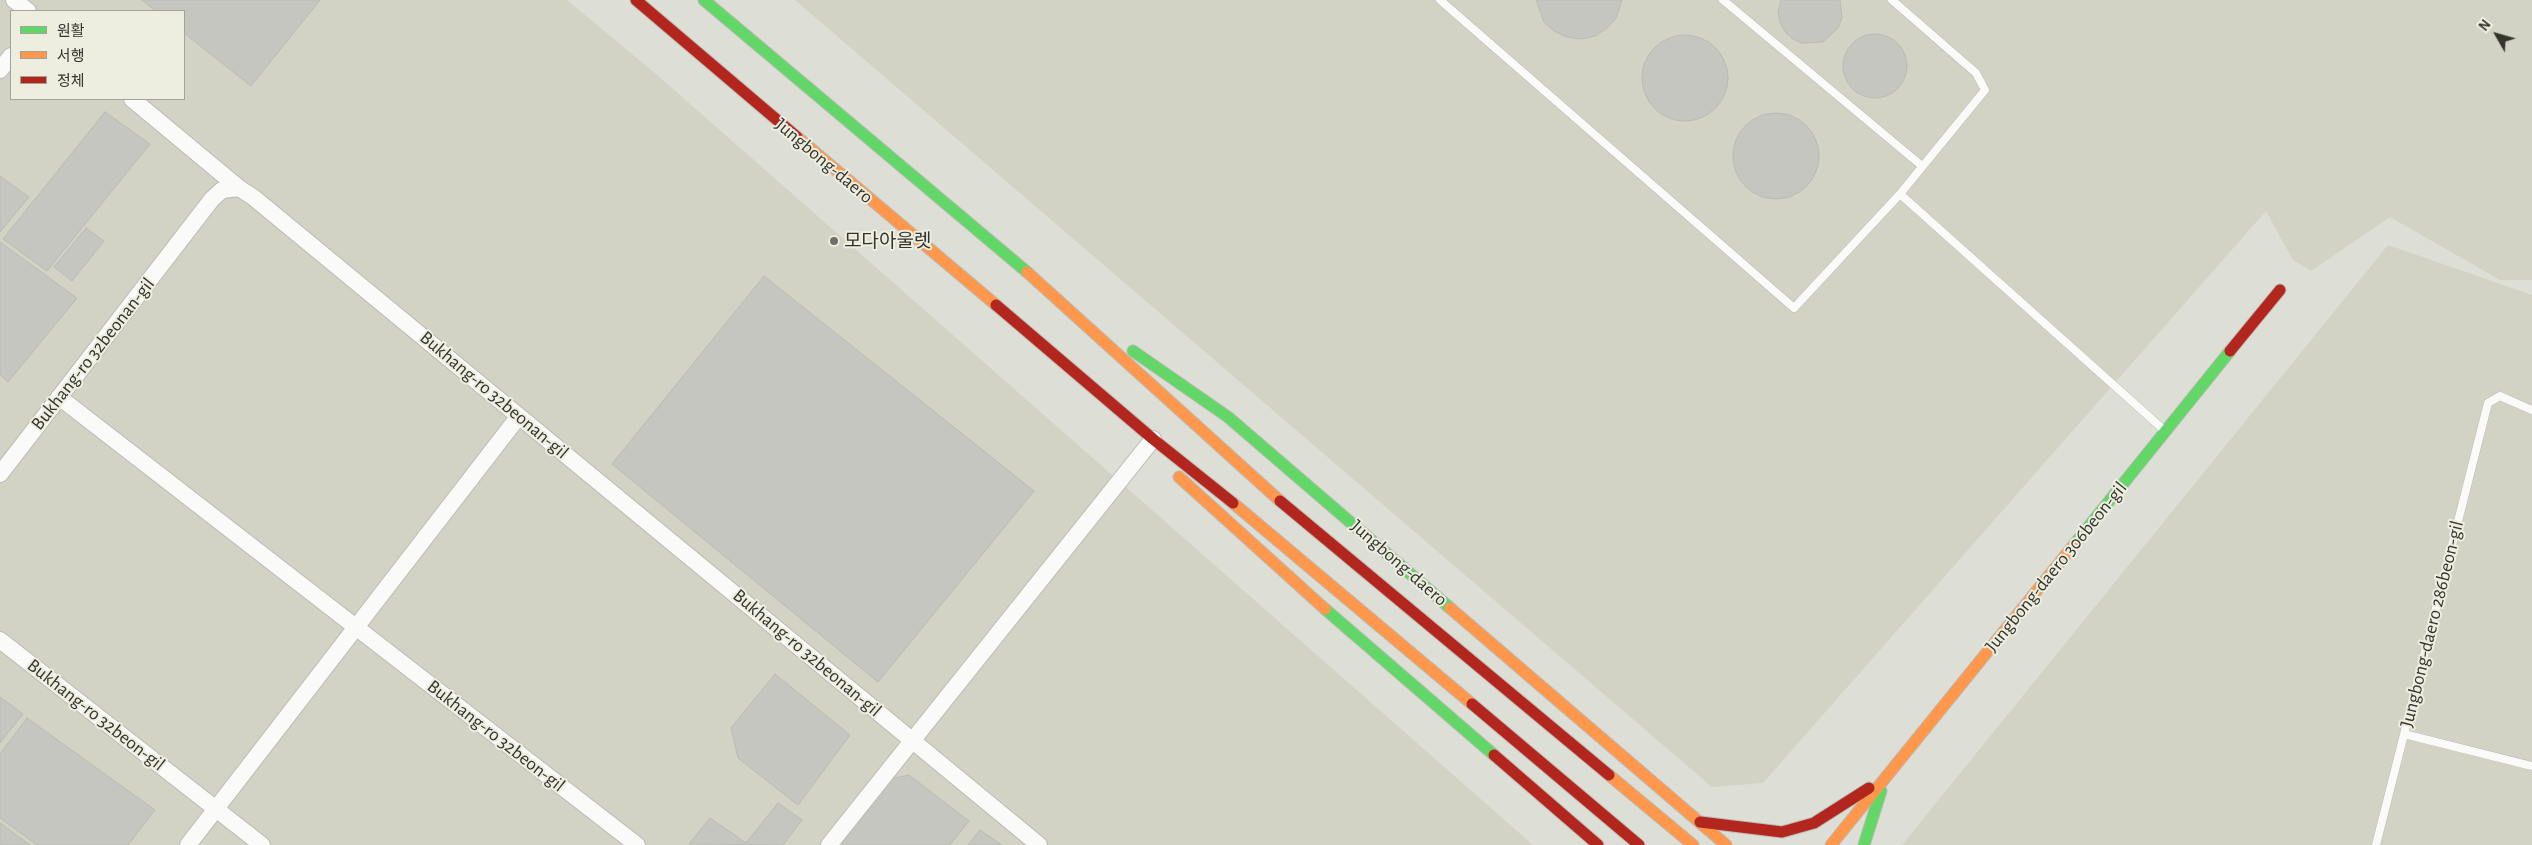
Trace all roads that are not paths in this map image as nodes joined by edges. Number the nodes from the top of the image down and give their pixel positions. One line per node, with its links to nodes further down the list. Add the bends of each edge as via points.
1 (14, 0): 7 (street)
2 (636, 0): 20 (main road, Jungbong-daero, via 1013,321)
3 (704, 0): 15 (main road, Jungbong-daero)
4 (1440, 0): 13 (lane, via 1794,308)
5 (1724, 0): 11 (lane)
6 (1892, 0): 11 (lane, via 1976,73 1985,90)
7 (27, 10)
8 (10, 57): 9 (street)
9 (0, 70)
10 (133, 100): 12 (street)
11 (1922, 166): 13 (lane)
12 (239, 188): 16 (street, Bukhang-ro 32beonan-gil, via 222,190 212,199); 18 (street, Bukhang-ro 32beonan-gil)
13 (1900, 194): 19 (lane)
14 (2280, 290): 19 (main road, Jungbong-daero 306beon-gil)
15 (1058, 299): 29 (main road, Jungbong-daero, via 1228,417); 37 (main road, Jungbong-daero, via 1285,505)
16 (59, 397): 21 (street, Bukhang-ro 32beonan-gil); 22 (street, Bukhang-ro 32beon-gil)
17 (2532, 410): 24 (lane, Jungbong-daero 286beon-gil, via 2500,396 2488,403)
18 (519, 416): 22 (street); 25 (street, Bukhang-ro 32beonan-gil)
19 (2166, 431): 27 (main road, Jungbong-daero 306beon-gil)
20 (1150, 443): 25 (street); 35 (main road, Jungbong-daero, via 1260,552); 36 (main road, Jungbong-daero, via 1265,528)
21 (0, 474)
22 (356, 628): 28 (street); 32 (street, Bukhang-ro 32beon-gil)
23 (0, 640): 28 (street, Bukhang-ro 32beon-gil)
24 (2404, 734): 26 (lane); 41 (lane, Jungbong-daero 286beon-gil)
25 (912, 740): 33 (street); 34 (street, Bukhang-ro 32beonan-gil)
26 (2532, 766)
27 (1886, 777): 29 (main road, via 1814,823 1782,832); 39 (main road, Jungbong-daero 306beon-gil); 40 (main road)
28 (216, 809): 30 (street); 31 (street, Bukhang-ro 32beon-gil)
29 (1700, 822): 38 (main road, Jungbong-daero)
30 (188, 845)
31 (262, 845)
32 (636, 845)
33 (830, 845)
34 (1039, 845)
35 (1598, 845)
36 (1639, 845)
37 (1693, 845)
38 (1726, 845)
39 (1831, 845)
40 (1864, 845)
41 (2376, 845)

